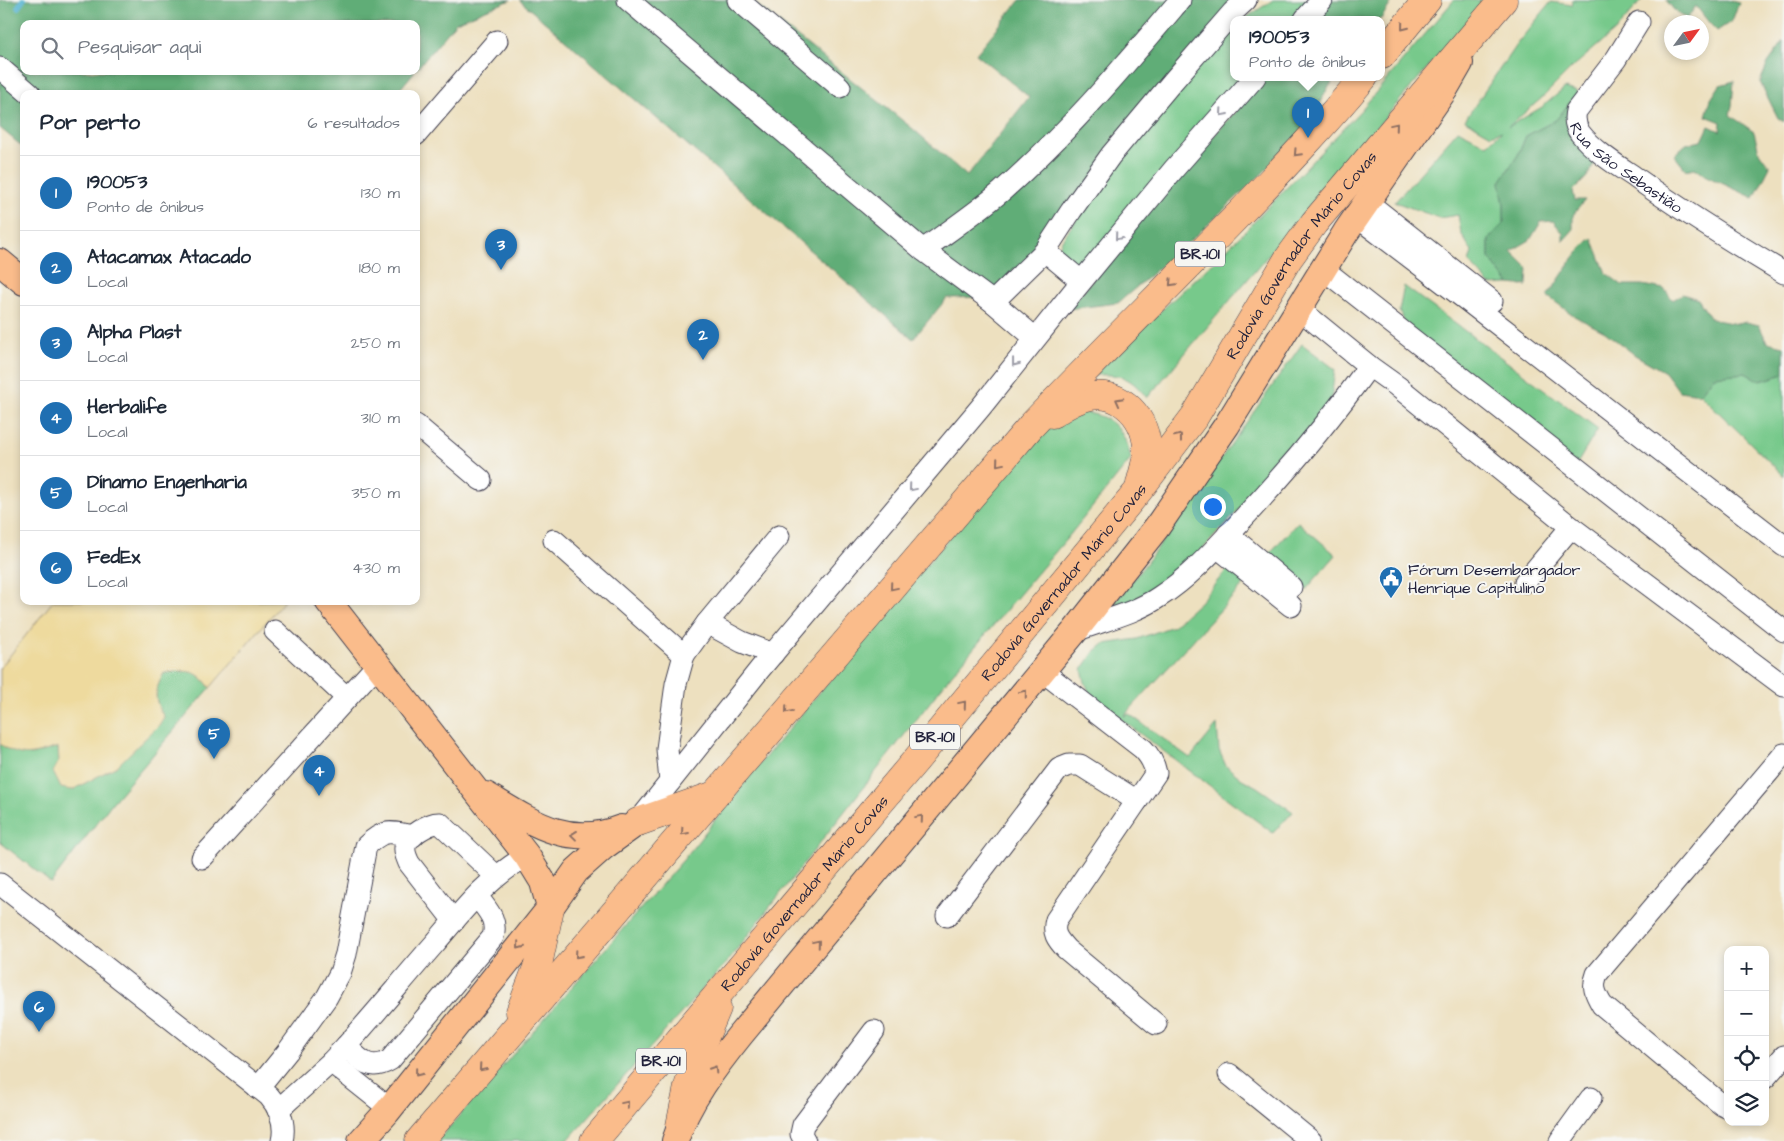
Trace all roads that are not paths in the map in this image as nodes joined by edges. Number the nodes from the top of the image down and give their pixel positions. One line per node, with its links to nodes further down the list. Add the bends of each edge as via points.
1 (628, 0): 20 (street)
2 (738, 0): 16 (street)
3 (1180, 0): 20 (street, via 1060,135 1000,192)
4 (1246, 0): 21 (street, via 1173,80 1112,155)
5 (1322, 0): 8 (street)
6 (1427, 0): 12 (highway, one-way to 12)
7 (1503, 0): 10 (highway, Rodovia Governador Mário Covas / BR-101)
8 (1309, 16)
9 (1639, 22): 24 (street, Rua São Sebastião, via 1616,59 1578,108 1574,120 1577,128 1600,152 1649,188)
10 (1478, 29): 19 (main road, via 1445,89); 34 (highway, Rodovia Governador Mário Covas / BR-101, one-way to 10, via 1195,416 1288,258)
11 (497, 41): 18 (street)
12 (1385, 51)
13 (0, 68): 17 (street)
14 (1251, 81): 26 (street, one-way to 26)
15 (1361, 81): 31 (highway, BR-101, one-way to 31, via 1272,179)
16 (840, 87)
17 (25, 90)
18 (420, 130)
19 (1362, 210): 23 (main road); 36 (street); 40 (street, via 1473,305)
20 (923, 250): 27 (street)
21 (1045, 251): 26 (street); 27 (street)
22 (0, 262): 25 (main road)
23 (1323, 269): 28 (main road); 47 (street)
24 (1784, 273)
25 (20, 279)
26 (1081, 281): 29 (street)
27 (993, 302): 29 (street)
28 (1299, 309): 30 (street); 46 (main road, via 1228,426 1157,527)
29 (1035, 338): 48 (street, one-way to 48)
30 (1369, 366): 35 (street); 39 (street, via 1277,482)
31 (1030, 426): 34 (highway, one-way to 31, via 1146,457 1145,436 1139,419 1122,401 1099,395 1084,397); 57 (highway, BR-101, one-way to 57)
32 (420, 428): 33 (street)
33 (481, 480)
34 (1139, 490): 69 (highway, Rodovia Governador Mário Covas / BR-101, one-way to 34)
35 (1571, 527): 41 (street); 52 (street)
36 (1784, 532)
37 (779, 536): 44 (street)
38 (554, 540): 49 (street)
39 (1223, 540): 42 (street); 46 (street, via 1158,598)
40 (1784, 546)
41 (1525, 582)
42 (1296, 600)
43 (331, 605): 50 (main road)
44 (707, 623): 48 (street); 49 (street)
45 (275, 631): 53 (street)
46 (1075, 631): 51 (main road)
47 (1784, 631)
48 (773, 654): 55 (street)
49 (684, 655): 55 (street, via 676,684 667,749)
50 (378, 664): 53 (street); 56 (main road)
51 (1042, 671): 58 (street, via 1150,755 1156,773); 83 (main road, one-way to 51, via 718,1063)
52 (1784, 686)
53 (347, 698): 62 (street)
54 (1784, 754): 80 (street, via 1598,974 1593,984 1602,1005)
55 (670, 782): 59 (street)
56 (475, 788): 59 (main road, one-way to 56, via 599,835 559,833 535,824); 61 (main road)
57 (716, 795): 59 (highway); 71 (highway, BR-101, one-way to 71)
58 (1137, 801): 67 (street, via 1080,765 1060,769); 70 (street, via 1056,920 1054,929 1057,939 1066,949)
59 (638, 822): 66 (main road, via 583,864)
60 (413, 836): 63 (street, via 429,824 440,823); 68 (street, via 406,844 406,857); 78 (street, via 388,831 366,846 340,973 327,997)
61 (527, 856): 63 (street); 66 (main road, via 544,882)
62 (202, 858)
63 (496, 876): 65 (street)
64 (0, 884): 78 (street)
65 (477, 896): 68 (street); 73 (street, via 494,920 493,936 390,1060 381,1066 372,1066)
66 (550, 908): 71 (highway, via 538,965); 81 (main road, one-way to 81)
67 (947, 916)
68 (454, 921): 73 (street)
69 (728, 981): 83 (highway, via 698,1054); 87 (highway, Rodovia Governador Mário Covas / BR-101, one-way to 69)
70 (1156, 1024)
71 (513, 1031): 86 (highway, BR-101, one-way to 86)
72 (874, 1031): 88 (street, via 803,1125 801,1134)
73 (346, 1046): 75 (street)
74 (1784, 1056): 76 (street)
75 (331, 1062): 81 (street); 82 (street)
76 (1769, 1073)
77 (1230, 1074): 89 (street)
78 (258, 1088): 82 (street)
79 (1591, 1098): 90 (street)
80 (1724, 1106)
81 (390, 1109): 85 (main road)
82 (278, 1110): 84 (street, via 284,1127)
83 (679, 1136)
84 (282, 1141)
85 (361, 1141)
86 (419, 1141)
87 (594, 1141)
88 (805, 1141)
89 (1310, 1141)
90 (1560, 1141)

